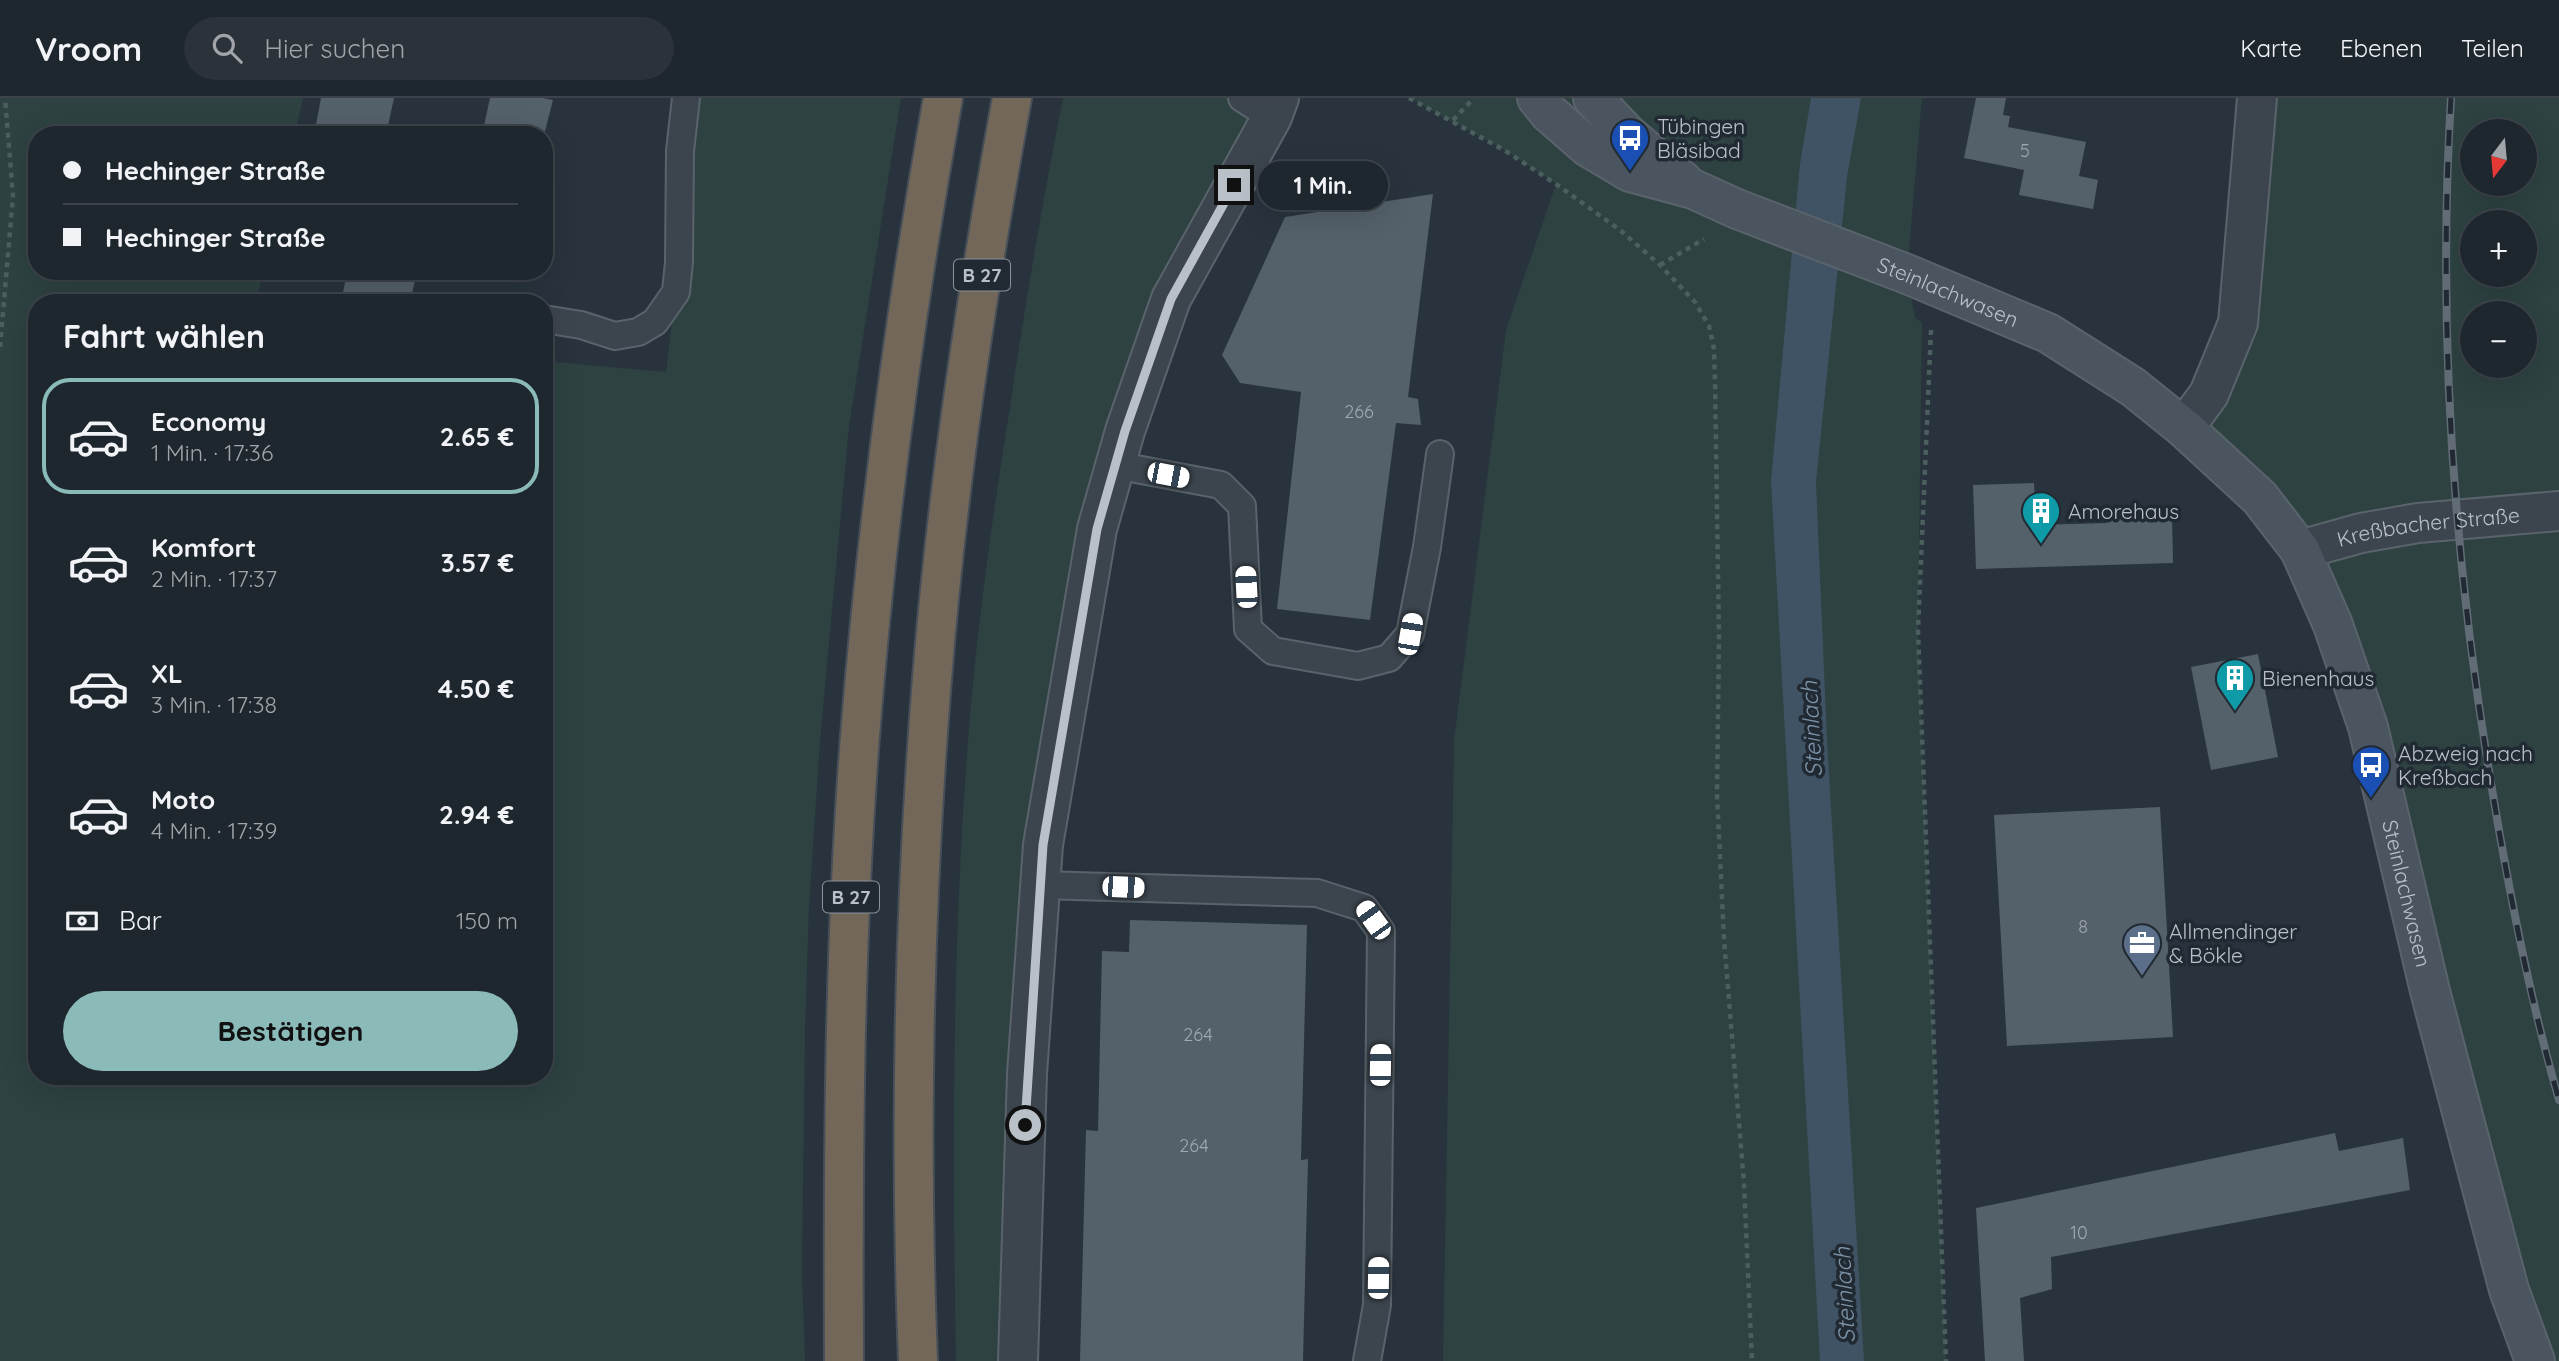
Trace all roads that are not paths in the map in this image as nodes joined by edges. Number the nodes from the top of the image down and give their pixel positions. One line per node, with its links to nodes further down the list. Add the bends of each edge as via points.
1 (686, 98): 9 (lane, via 676,292 655,322 638,332 615,335)
2 (943, 98): 16 (highway, B 27, via 890,434 860,738 847,1047)
3 (1012, 98): 17 (highway, B 27, via 956,452 932,678 915,1020)
4 (1537, 98): 8 (street, Steinlachwasen, via 1588,147 1630,172)
5 (1593, 98): 8 (street, Steinlachwasen, via 1627,134)
6 (2257, 98): 10 (street, via 2238,323 2208,394)
7 (1272, 103): 12 (street, via 1171,299)
8 (1693, 189): 10 (street, Steinlachwasen, via 2048,333 2133,387)
9 (553, 320)
10 (2184, 428): 14 (street, Steinlachwasen, via 2260,498)
11 (1440, 454): 12 (lane, via 1410,634 1389,658 1359,666 1273,651 1248,629 1242,506 1221,485)
12 (1115, 466): 15 (street, via 1097,529)
13 (2559, 511): 14 (street, Kreßbacher Straße, via 2418,523)
14 (2300, 550): 20 (street, Steinlachwasen, via 2333,625 2368,727 2443,1043 2509,1290)
15 (1040, 885): 18 (street, via 1027,1074); 19 (lane, via 1317,892 1364,908 1381,932 1377,1305)
16 (844, 1361)
17 (918, 1361)
18 (1018, 1361)
19 (1367, 1361)
20 (2535, 1361)

